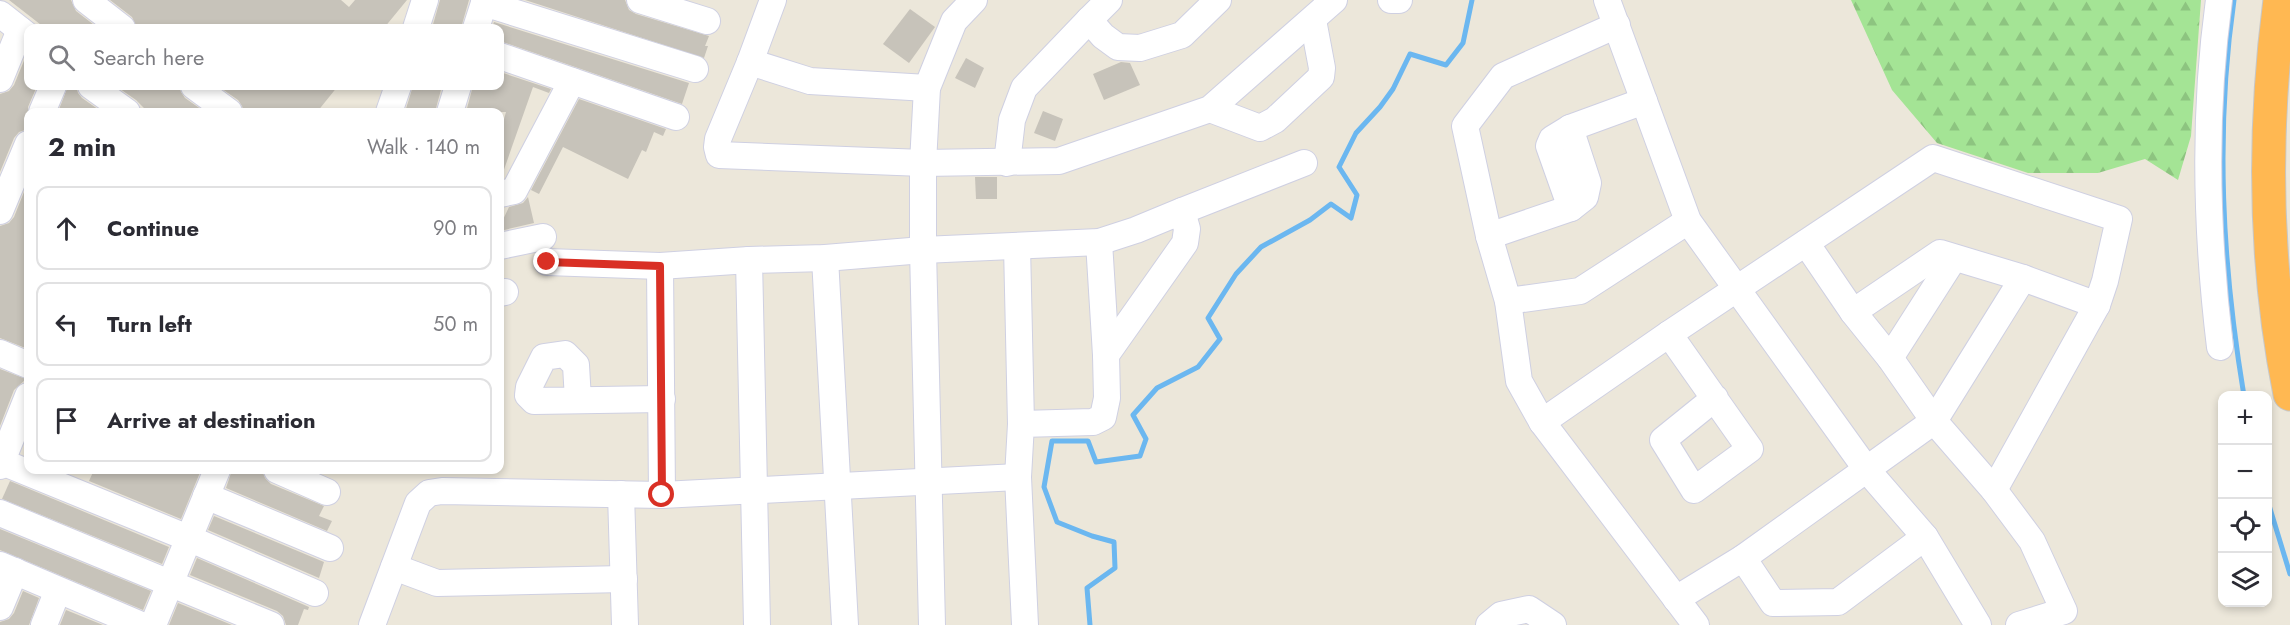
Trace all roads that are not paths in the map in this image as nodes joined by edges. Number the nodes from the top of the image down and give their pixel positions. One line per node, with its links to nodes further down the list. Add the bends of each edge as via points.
1 (86, 0): 19 (street)
2 (425, 0): 20 (street)
3 (640, 0): 18 (street)
4 (773, 0): 25 (street)
5 (974, 0): 29 (street, via 954,21)
6 (1109, 0): 16 (street)
7 (1218, 0): 16 (street, via 1182,35 1140,48 1118,47)
8 (1334, 0): 17 (street)
9 (1391, 0): 10 (street)
10 (1399, 0)
11 (1607, 0): 22 (street)
12 (2220, 0): 69 (street, via 2208,154 2210,246)
13 (2280, 0): 74 (highway, via 2269,107 2269,185 2274,286)
14 (484, 1): 21 (street); 26 (street)
15 (0, 14): 23 (street)
16 (1089, 20): 45 (street, via 1024,88 1012,120)
17 (1313, 20): 41 (street); 41 (street, via 1323,68 1321,77 1275,120 1260,128)
18 (707, 21)
19 (117, 24)
20 (417, 24)
21 (477, 24)
22 (1617, 25): 35 (street); 51 (street, via 1503,76 1465,126)
23 (24, 33): 27 (street)
24 (504, 57): 28 (street)
25 (750, 62): 29 (street, via 810,81); 44 (street, via 718,139 719,155)
26 (695, 69)
27 (0, 79)
28 (572, 81): 42 (street); 47 (street, via 514,191)
29 (927, 88): 44 (street)
30 (51, 90): 36 (street)
31 (97, 90): 37 (street)
32 (199, 90): 38 (street)
33 (397, 90): 39 (street)
34 (457, 90): 40 (street)
35 (1644, 101): 50 (street); 51 (street, via 1570,128 1552,139 1549,146 1571,208)
36 (44, 108)
37 (121, 108)
38 (224, 108)
39 (390, 108)
40 (451, 108)
41 (1210, 109): 45 (street, via 1059,161)
42 (676, 117)
43 (24, 154): 48 (street)
44 (923, 163): 45 (street); 57 (street)
45 (1007, 163)
46 (1304, 163): 49 (street)
47 (504, 193)
48 (0, 211)
49 (1182, 212): 53 (street); 71 (street, via 1185,243)
50 (1688, 221): 64 (street); 65 (street, via 1580,291)
51 (1489, 236): 65 (street)
52 (543, 237): 55 (street)
53 (1099, 242): 56 (street); 71 (street)
54 (1806, 243): 64 (street); 66 (street, via 1933,158 2119,219); 67 (street)
55 (504, 245)
56 (1017, 246): 57 (street); 81 (street)
57 (923, 250): 58 (street); 89 (street)
58 (825, 258): 60 (street); 90 (street)
59 (1954, 258): 63 (street); 67 (street, via 1940,253); 72 (street)
60 (748, 260): 62 (street); 92 (street)
61 (547, 262): 62 (street)
62 (660, 266): 76 (street)
63 (2024, 278): 66 (street); 79 (street)
64 (1738, 289): 68 (street); 83 (street)
65 (1508, 301): 80 (street, via 1519,381)
66 (2097, 305): 91 (street)
67 (1853, 312): 72 (street)
68 (1669, 334): 75 (street); 80 (street)
69 (2220, 347)
70 (0, 353): 73 (street)
71 (1106, 355): 81 (street, via 1107,398 1103,417 1093,422)
72 (1890, 358): 79 (street)
73 (24, 363)
74 (2290, 394)
75 (1715, 398)
76 (662, 399): 77 (street); 95 (street)
77 (578, 400)
78 (24, 406): 82 (street)
79 (1934, 421): 83 (street); 91 (street)
80 (1542, 422): 108 (street)
81 (1021, 424): 88 (street)
82 (1, 464): 84 (street)
83 (1868, 470): 98 (street); 101 (street)
84 (24, 473)
85 (26, 474): 99 (street)
86 (215, 474): 96 (street)
87 (286, 474): 93 (street)
88 (1018, 477): 89 (street); 120 (street)
89 (928, 482): 90 (street); 119 (street)
90 (839, 485): 92 (street); 118 (street)
91 (1994, 490): 125 (street, via 2032,541 2064,611)
92 (755, 491): 95 (street); 117 (street)
93 (327, 492)
94 (621, 495): 95 (street); 102 (street, via 429,493 418,503); 104 (street)
95 (662, 495)
96 (206, 496): 99 (street); 100 (street)
97 (0, 513): 105 (street)
98 (1925, 537): 101 (street, via 1838,602 1773,603); 124 (street)
99 (188, 538): 105 (street); 107 (street)
100 (330, 548)
101 (1743, 558): 108 (street)
102 (394, 567): 104 (street, via 437,583); 115 (street)
103 (8, 568): 106 (street); 109 (street)
104 (624, 579): 116 (street)
105 (170, 584): 113 (street); 114 (street)
106 (58, 590): 110 (street); 111 (street)
107 (315, 593)
108 (1676, 600): 123 (street)
109 (0, 607)
110 (100, 617): 112 (street)
111 (44, 625)
112 (141, 625)
113 (153, 625)
114 (271, 625)
115 (372, 625)
116 (626, 625)
117 (757, 625)
118 (845, 625)
119 (932, 625)
120 (1024, 625)
121 (1489, 625): 122 (street, via 1501,615 1529,609)
122 (1553, 625)
123 (1696, 625)
124 (1978, 625)
125 (2019, 625)

